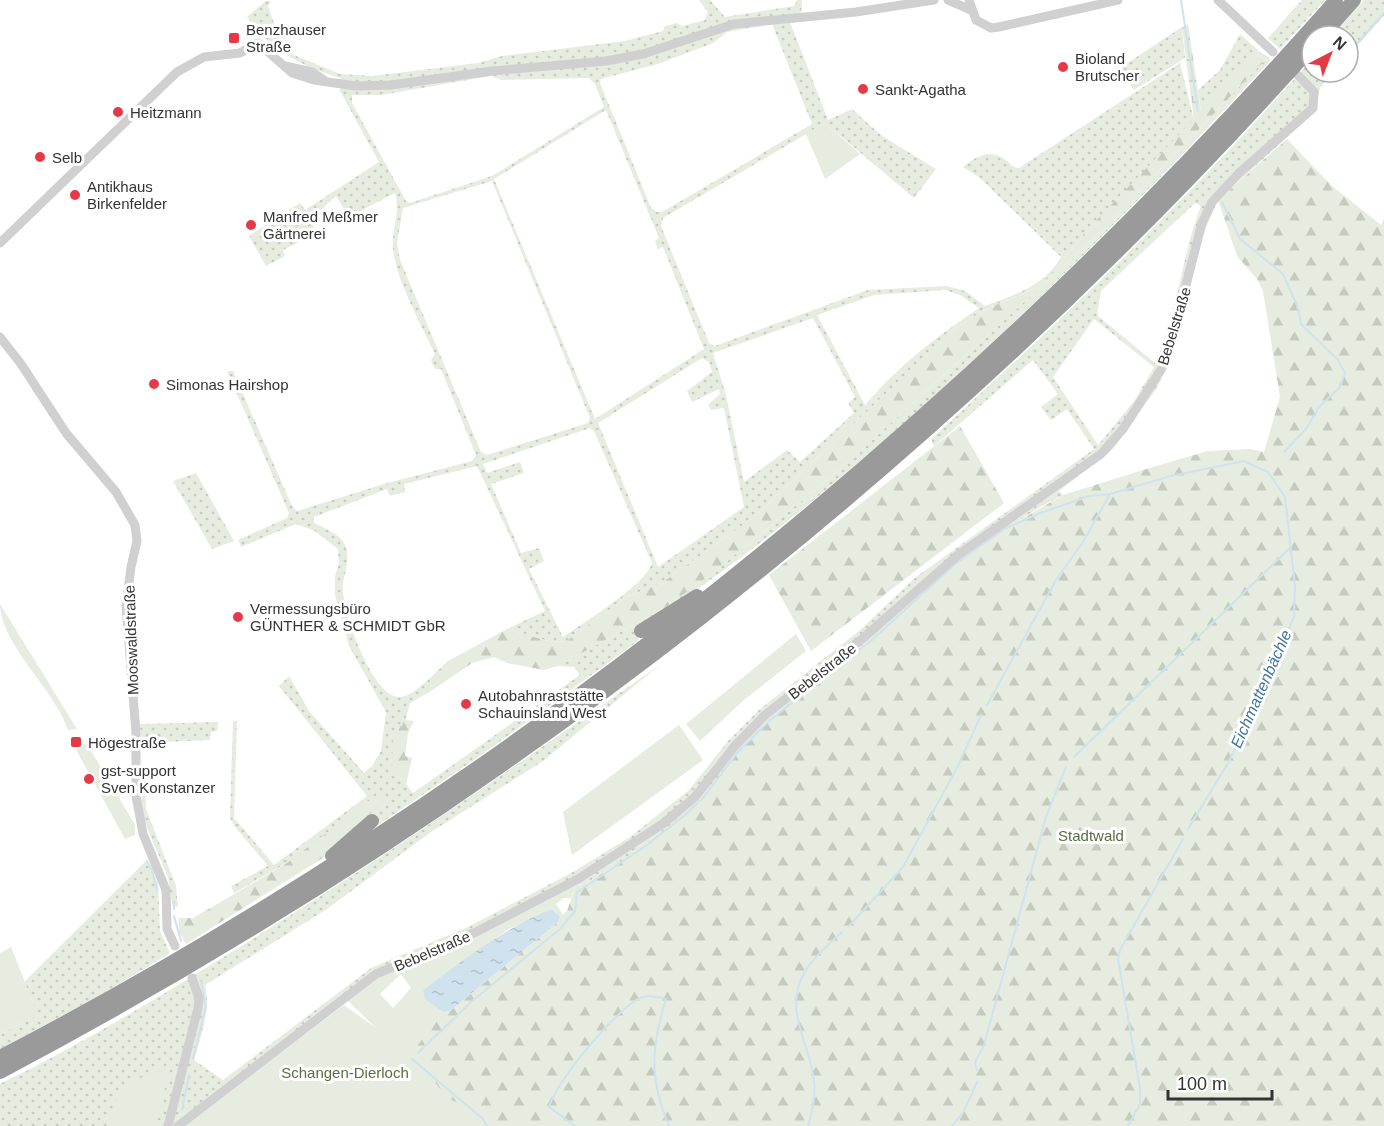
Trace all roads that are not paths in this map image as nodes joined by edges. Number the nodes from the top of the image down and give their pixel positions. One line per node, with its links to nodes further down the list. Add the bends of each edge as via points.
1 (934, 0): 12 (street, via 734,24 606,62 492,70 375,86 292,73 258,43 240,53 204,57 177,72)
2 (948, 0): 7 (street)
3 (1118, 0): 7 (street, via 991,28 979,24)
4 (1218, 0): 9 (street)
5 (1336, 0): 14 (highway, via 1198,151 1056,293 903,434)
6 (1354, 0): 8 (highway)
7 (970, 5)
8 (1333, 24)
9 (1273, 52)
10 (1300, 60): 21 (highway, via 1178,191 1009,356 816,526 664,648 478,783 277,914 124,1005)
11 (1298, 75): 23 (street, Bebelstraße, via 1311,86 1316,100 1309,114 1239,173 1212,202 1202,223 1162,368 1124,429 1101,454 958,555 863,638 765,715 694,797 664,823 578,879 476,932 376,975)
12 (0, 243)
13 (0, 337): 18 (street, Mooswaldstraße, via 66,433 116,492 135,525 137,541 126,606 136,733 136,796 143,834 163,877 167,929)
14 (721, 585): 15 (highway, via 690,599); 17 (highway, via 478,766)
15 (641, 631)
16 (372, 821): 17 (highway)
17 (316, 873): 20 (highway, via 116,994)
18 (175, 946)
19 (192, 978): 22 (street, via 198,1008)
20 (0, 1057)
21 (0, 1072)
22 (172, 1109): 23 (street); 24 (street)
23 (178, 1125)
24 (168, 1126)

